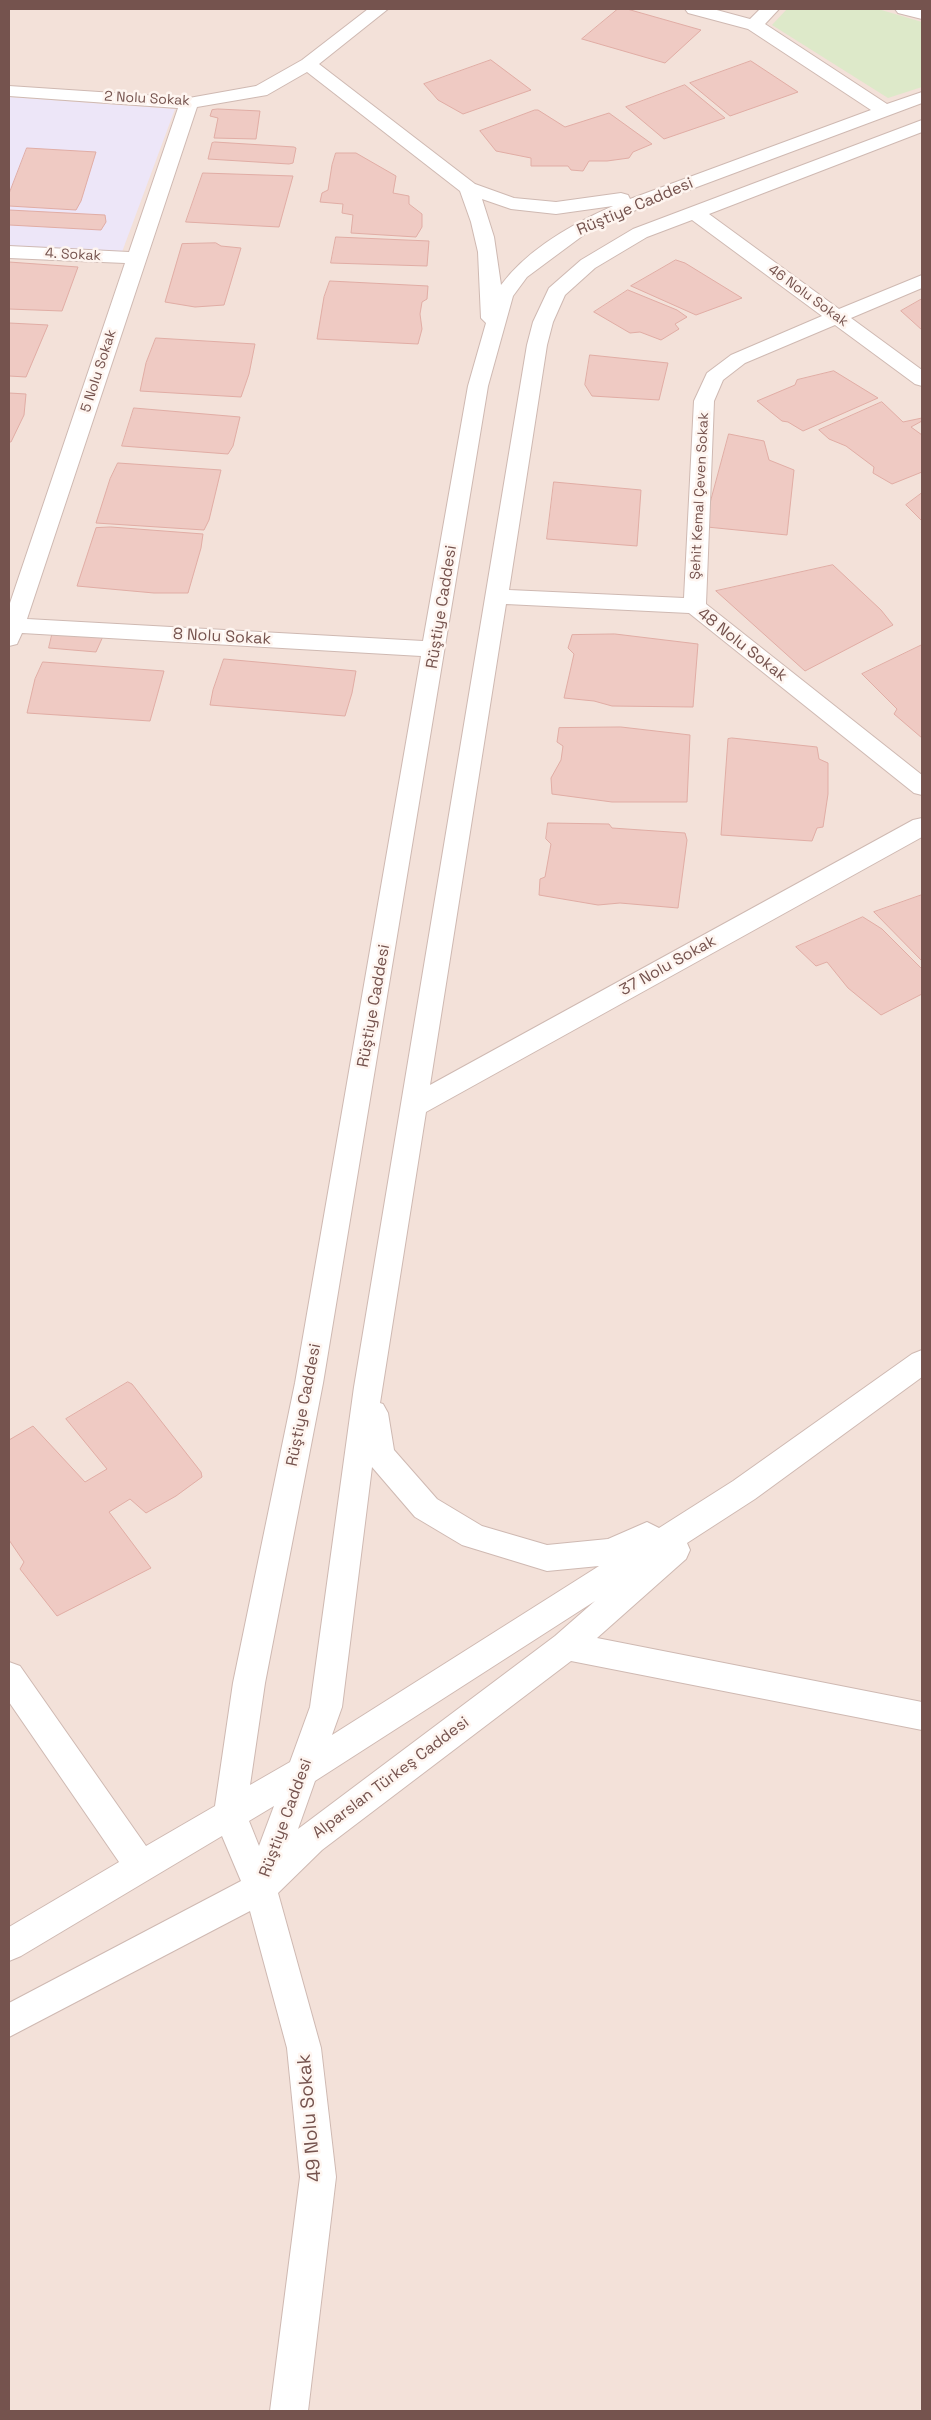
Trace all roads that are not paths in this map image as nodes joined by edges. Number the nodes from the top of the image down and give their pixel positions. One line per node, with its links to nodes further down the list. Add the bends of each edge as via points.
1 (379, 9): 7 (street, 2 Nolu Sokak)
2 (694, 9): 6 (street)
3 (770, 9): 6 (street)
4 (904, 9): 5 (street)
5 (922, 14)
6 (754, 25): 11 (street)
7 (308, 64): 10 (street, 2 Nolu Sokak, via 261,91); 14 (street)
8 (9, 91): 10 (street, 2 Nolu Sokak)
9 (922, 97): 11 (street, Rüştiye Caddesi)
10 (190, 103): 17 (street, 5 Nolu Sokak)
11 (885, 111): 13 (street, Rüştiye Caddesi)
12 (922, 126): 15 (street, Rüştiye Caddesi)
13 (684, 185): 14 (street, via 601,204 556,208 511,203); 20 (street, Rüştiye Caddesi, via 582,227 540,257 520,273 503,296)
14 (468, 188): 20 (street, via 489,246)
15 (694, 212): 19 (street, 46 Nolu Sokak); 22 (street, Rüştiye Caddesi, via 640,233 588,264 556,292 537,345)
16 (9, 252): 17 (street, 4. Sokak)
17 (136, 258): 24 (street, 5 Nolu Sokak)
18 (922, 281): 19 (street, Şehit Kemal Çeven Sokak)
19 (836, 317): 21 (street, 46 Nolu Sokak); 23 (street, Şehit Kemal Çeven Sokak, via 738,359 714,377 704,401)
20 (491, 334): 25 (street, Rüştiye Caddesi, via 478,386)
21 (922, 380)
22 (496, 596): 23 (street, 48 Nolu Sokak); 28 (street, Rüştiye Caddesi)
23 (695, 606): 26 (street, 48 Nolu Sokak)
24 (10, 630): 25 (street, 8 Nolu Sokak)
25 (435, 649): 36 (street, Rüştiye Caddesi, via 309,1384 249,1683)
26 (922, 787)
27 (920, 830): 28 (street, 37 Nolu Sokak)
28 (414, 1106): 30 (street, Rüştiye Caddesi)
29 (922, 1362): 31 (street, Alparslan Türkeş Caddesi)
30 (368, 1387): 31 (street, via 380,1455 426,1508 473,1536 547,1558 611,1552); 35 (street, Rüştiye Caddesi, via 326,1707)
31 (744, 1490): 32 (street, Alparslan Türkeş Caddesi); 35 (street, Alparslan Türkeş Caddesi)
32 (566, 1646): 34 (street); 38 (street, Alparslan Türkeş Caddesi, via 310,1839)
33 (9, 1676): 37 (street)
34 (922, 1716)
35 (303, 1771): 36 (street, Alparslan Türkeş Caddesi); 38 (street, Rüştiye Caddesi)
36 (230, 1815): 37 (street, Alparslan Türkeş Caddesi); 38 (street, Rüştiye Caddesi)
37 (141, 1867): 39 (street, Alparslan Türkeş Caddesi)
38 (260, 1888): 40 (street, Alparslan Türkeş Caddesi); 41 (street, 49 Nolu Sokak, via 304,2048 318,2177)
39 (9, 1944)
40 (9, 2021)
41 (289, 2411)

